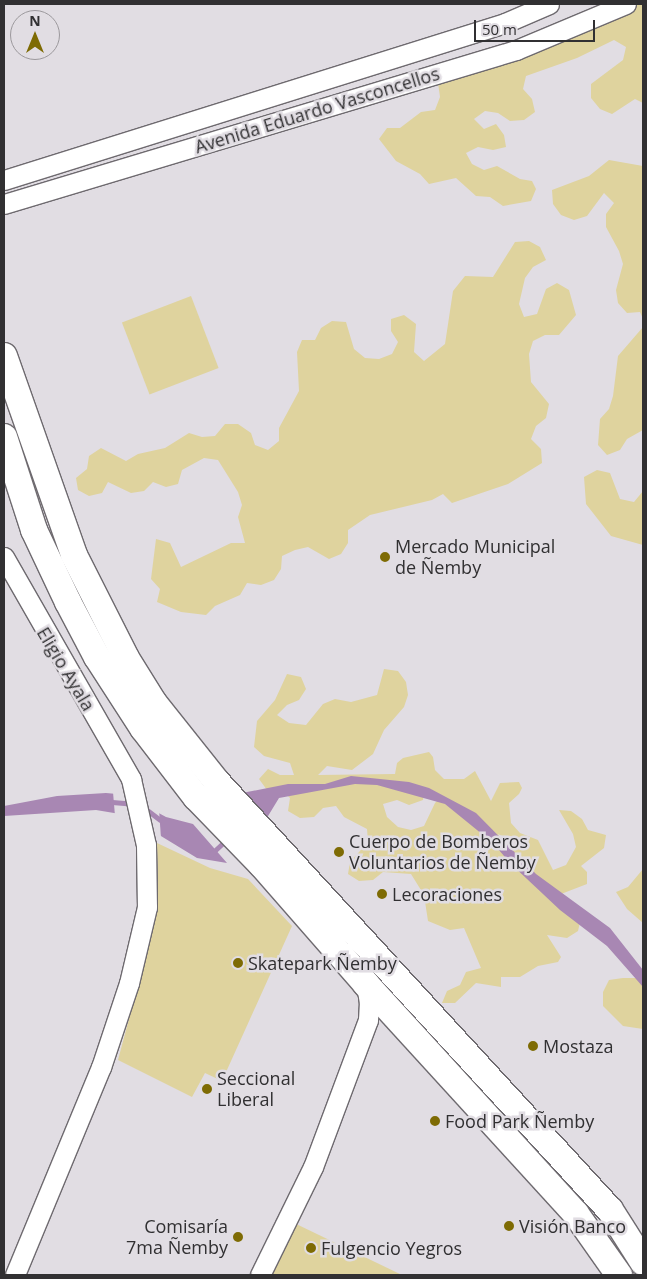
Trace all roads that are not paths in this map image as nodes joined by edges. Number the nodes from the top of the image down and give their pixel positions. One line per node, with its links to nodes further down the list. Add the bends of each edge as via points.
1 (549, 4): 3 (street, Avenida Eduardo Vasconcellos, via 505,23)
2 (626, 4): 4 (street, Avenida Eduardo Vasconcellos, via 516,50)
3 (4, 180)
4 (4, 204)
5 (4, 356): 8 (highway, via 34,447 91,592)
6 (4, 436): 8 (highway, via 34,530 93,650 143,728)
7 (4, 557): 11 (street, Eligio Ayala, via 131,779 146,845 146,907 129,983 102,1067)
8 (206, 789): 9 (highway, via 262,865); 10 (highway, via 284,851 610,1210)
9 (366, 984): 12 (street, via 370,1003 368,1020 313,1167); 13 (highway, via 576,1214)
10 (643, 1262)
11 (15, 1275)
12 (260, 1275)
13 (619, 1275)

